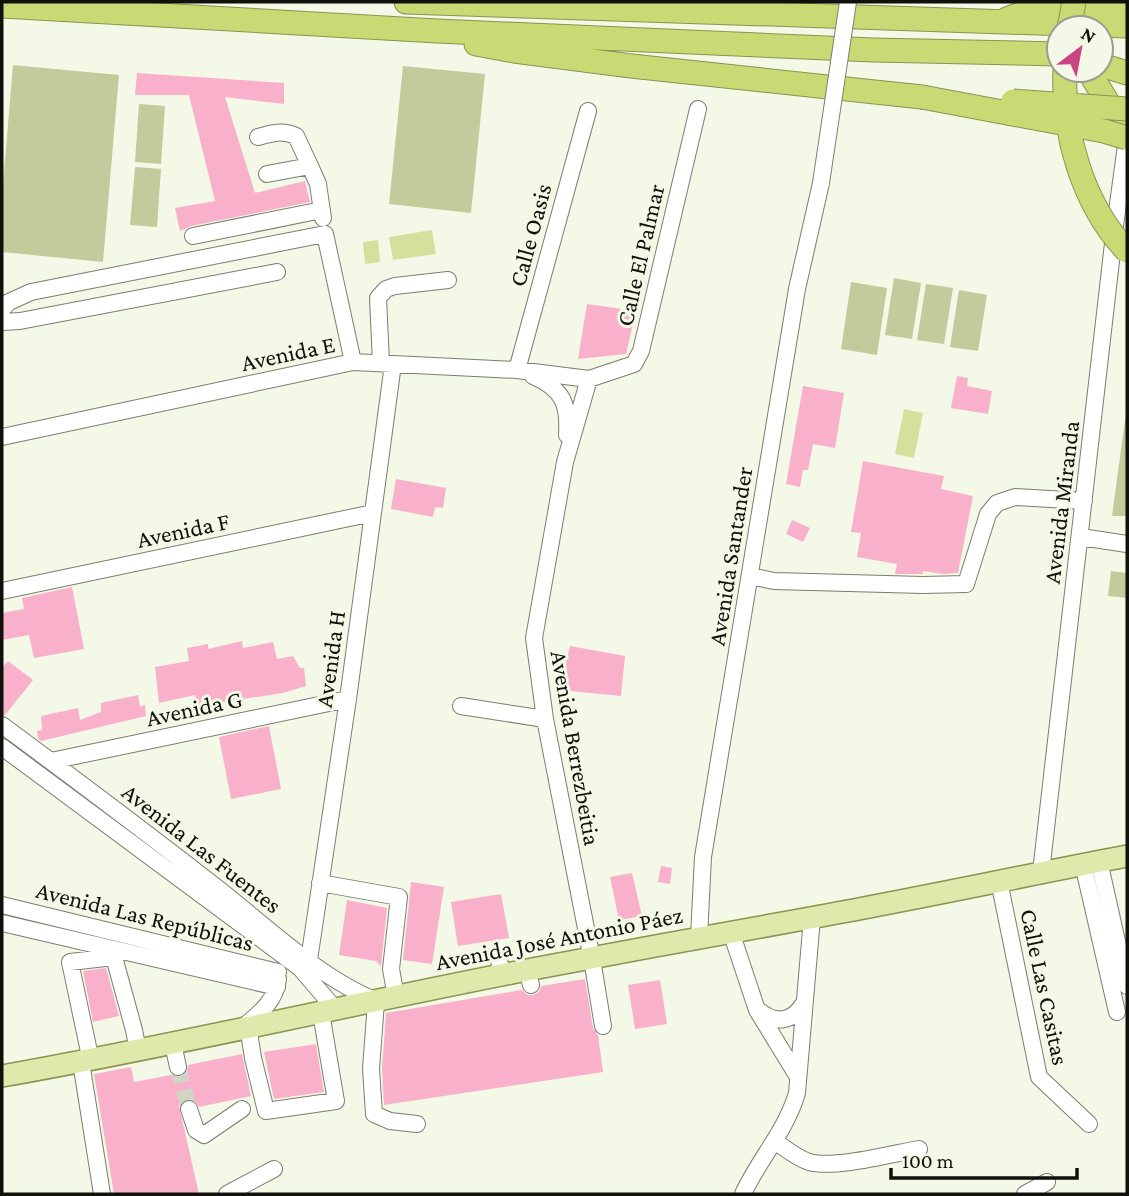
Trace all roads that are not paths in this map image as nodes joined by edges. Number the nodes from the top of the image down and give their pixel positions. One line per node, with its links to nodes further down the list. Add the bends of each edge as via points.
1 (406, 2): 5 (highway)
2 (848, 2): 38 (street, Avenida Santander, bridge, via 821,183 797,289)
3 (1127, 5): 5 (highway, via 1043,5)
4 (2, 6): 7 (highway)
5 (997, 23): 6 (highway)
6 (1127, 26)
7 (437, 31): 8 (highway); 11 (highway, via 514,51)
8 (1045, 54)
9 (1064, 84): 23 (highway, bridge, via 1070,141 1089,193)
10 (1096, 84): 15 (highway)
11 (922, 97): 12 (highway, bridge); 15 (highway, bridge)
12 (1127, 109)
13 (698, 110): 31 (street, Calle El Palmar, via 641,351 634,364)
14 (588, 111): 30 (street, Calle Oasis)
15 (1127, 136): 20 (street, Avenida Miranda)
16 (258, 137): 17 (street, via 275,132 296,136)
17 (310, 166): 18 (street); 19 (street)
18 (267, 174)
19 (322, 209): 21 (street); 22 (street)
20 (1121, 226): 34 (street, Avenida Miranda)
21 (325, 234): 26 (street, via 31,292); 28 (street)
22 (193, 236)
23 (1127, 251)
24 (277, 272): 27 (street)
25 (448, 279): 29 (street, Avenida H, via 395,286 378,298)
26 (2, 309)
27 (2, 322)
28 (353, 362): 29 (street, Avenida E); 32 (street, Avenida E)
29 (387, 363): 30 (street, Avenida E); 35 (street, Avenida H)
30 (517, 370): 31 (street, Avenida E); 33 (street, Avenida Berrezbeitia, via 554,388 567,407)
31 (589, 379): 33 (street, Avenida Berrezbeitia)
32 (2, 437)
33 (565, 462): 42 (street, Avenida Berrezbeitia, via 534,638)
34 (1084, 501): 36 (street, Avenida Miranda); 38 (street, via 1015,497 997,503 988,514 966,584 774,581)
35 (373, 513): 39 (street, Avenida F); 40 (street, Avenida H)
36 (1081, 537): 37 (street); 49 (street, Avenida Miranda)
37 (1127, 544)
38 (750, 576): 56 (street, Avenida Santander, via 703,858)
39 (2, 591)
40 (348, 699): 45 (street, Avenida G); 51 (street, Avenida H)
41 (461, 706): 42 (street)
42 (545, 719): 58 (street, Avenida Berrezbeitia)
43 (2, 725): 45 (street, Avenida Las Fuentes)
44 (2, 747): 46 (street, Avenida Las Fuentes)
45 (51, 761): 46 (street); 59 (street, Avenida Las Fuentes)
46 (39, 775): 57 (street, Avenida Las Fuentes)
47 (1127, 856): 48 (main road, Avenida José Antonio Páez)
48 (1091, 863): 49 (main road, Avenida José Antonio Páez); 61 (street); 66 (street)
49 (1041, 872): 50 (main road, Avenida José Antonio Páez)
50 (999, 881): 53 (main road, Avenida José Antonio Páez); 78 (street, Calle Las Casitas, via 1039,1077)
51 (320, 883): 59 (street, Avenida H); 62 (street, via 399,897)
52 (2, 905): 60 (street, Avenida Las Repúblicas)
53 (812, 918): 55 (main road, Avenida José Antonio Páez); 63 (street)
54 (2, 923): 60 (street, Avenida Las Repúblicas)
55 (731, 932): 56 (main road, Avenida José Antonio Páez); 64 (street)
56 (699, 937): 58 (main road, Avenida José Antonio Páez)
57 (265, 941): 60 (street); 65 (street, Avenida Las Fuentes, via 300,968)
58 (592, 959): 62 (main road, Avenida José Antonio Páez, via 529,978 500,965); 67 (street, Avenida Berrezbeitia)
59 (309, 960): 62 (street, Avenida Las Fuentes, via 350,990)
60 (278, 980): 68 (street, via 265,1008)
61 (1127, 986)
62 (383, 1000): 65 (main road, Avenida José Antonio Páez); 77 (street, via 371,1069 374,1114)
63 (804, 1003): 64 (street, via 799,1012 783,1021 769,1019); 74 (street)
64 (757, 1010): 74 (street)
65 (329, 1012): 68 (main road, Avenida José Antonio Páez); 68 (street, via 335,1101 266,1111)
66 (1117, 1012)
67 (603, 1026)
68 (244, 1028): 69 (main road, Avenida José Antonio Páez)
69 (173, 1044): 70 (main road, Avenida José Antonio Páez); 72 (street)
70 (138, 1052): 71 (main road, Avenida José Antonio Páez); 71 (street, via 114,957 71,962)
71 (86, 1062): 73 (main road, Avenida José Antonio Páez); 83 (street)
72 (178, 1067)
73 (2, 1076)
74 (798, 1077): 79 (street, via 793,1106)
75 (189, 1109): 76 (street, via 196,1130 204,1135)
76 (242, 1110)
77 (417, 1124)
78 (1089, 1124)
79 (776, 1142): 80 (street, via 808,1162 829,1164); 85 (street)
80 (919, 1149)
81 (274, 1169): 84 (street)
82 (1047, 1182): 86 (street)
83 (102, 1194)
84 (227, 1194)
85 (743, 1194)
86 (1025, 1194)

